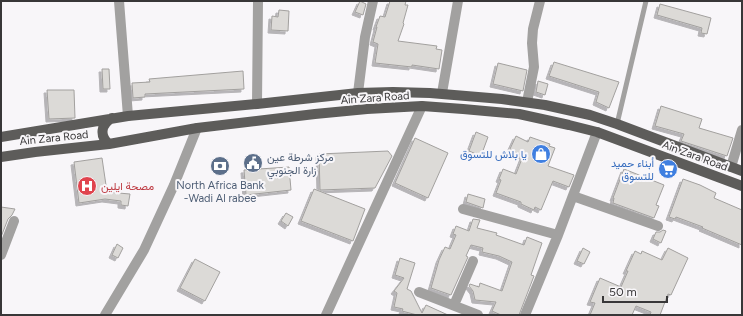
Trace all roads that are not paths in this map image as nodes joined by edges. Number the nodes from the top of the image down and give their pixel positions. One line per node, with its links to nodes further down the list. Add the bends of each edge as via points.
1 (119, 1): 12 (street)
2 (258, 1): 10 (street)
3 (373, 1): 7 (street, via 365,37)
4 (458, 1): 8 (street)
5 (540, 1): 9 (street, via 533,29 534,67)
6 (646, 1): 14 (lane)
7 (358, 93): 8 (main road, Ain Zara Road); 10 (main road, Ain Zara Road)
8 (442, 93): 9 (main road, Ain Zara Road)
9 (527, 102): 14 (main road, Ain Zara Road, via 590,115)
10 (257, 104): 12 (main road, Ain Zara Road)
11 (422, 106): 15 (main road, Ain Zara Road, via 315,114); 17 (main road, Ain Zara Road, via 520,114); 34 (street)
12 (128, 116): 13 (main road, Ain Zara Road)
13 (112, 118): 18 (main road, Ain Zara Road); 19 (main road, via 102,128 103,137)
14 (617, 124): 21 (main road, Ain Zara Road)
15 (197, 128): 19 (main road, Ain Zara Road); 33 (street, via 144,250)
16 (742, 130): 21 (street)
17 (597, 132): 23 (main road, Ain Zara Road); 24 (street)
18 (1, 137)
19 (109, 144): 20 (main road, Ain Zara Road)
20 (1, 156)
21 (731, 167): 22 (main road, Ain Zara Road)
22 (742, 171)
23 (742, 186)
24 (573, 196): 27 (street); 28 (street)
25 (463, 209): 28 (street)
26 (14, 221): 29 (street)
27 (658, 226)
28 (558, 235): 36 (street)
29 (1, 256)
30 (473, 261): 32 (street)
31 (419, 292): 32 (street)
32 (454, 305): 35 (street)
33 (105, 315)
34 (326, 315)
35 (478, 315)
36 (524, 315)

